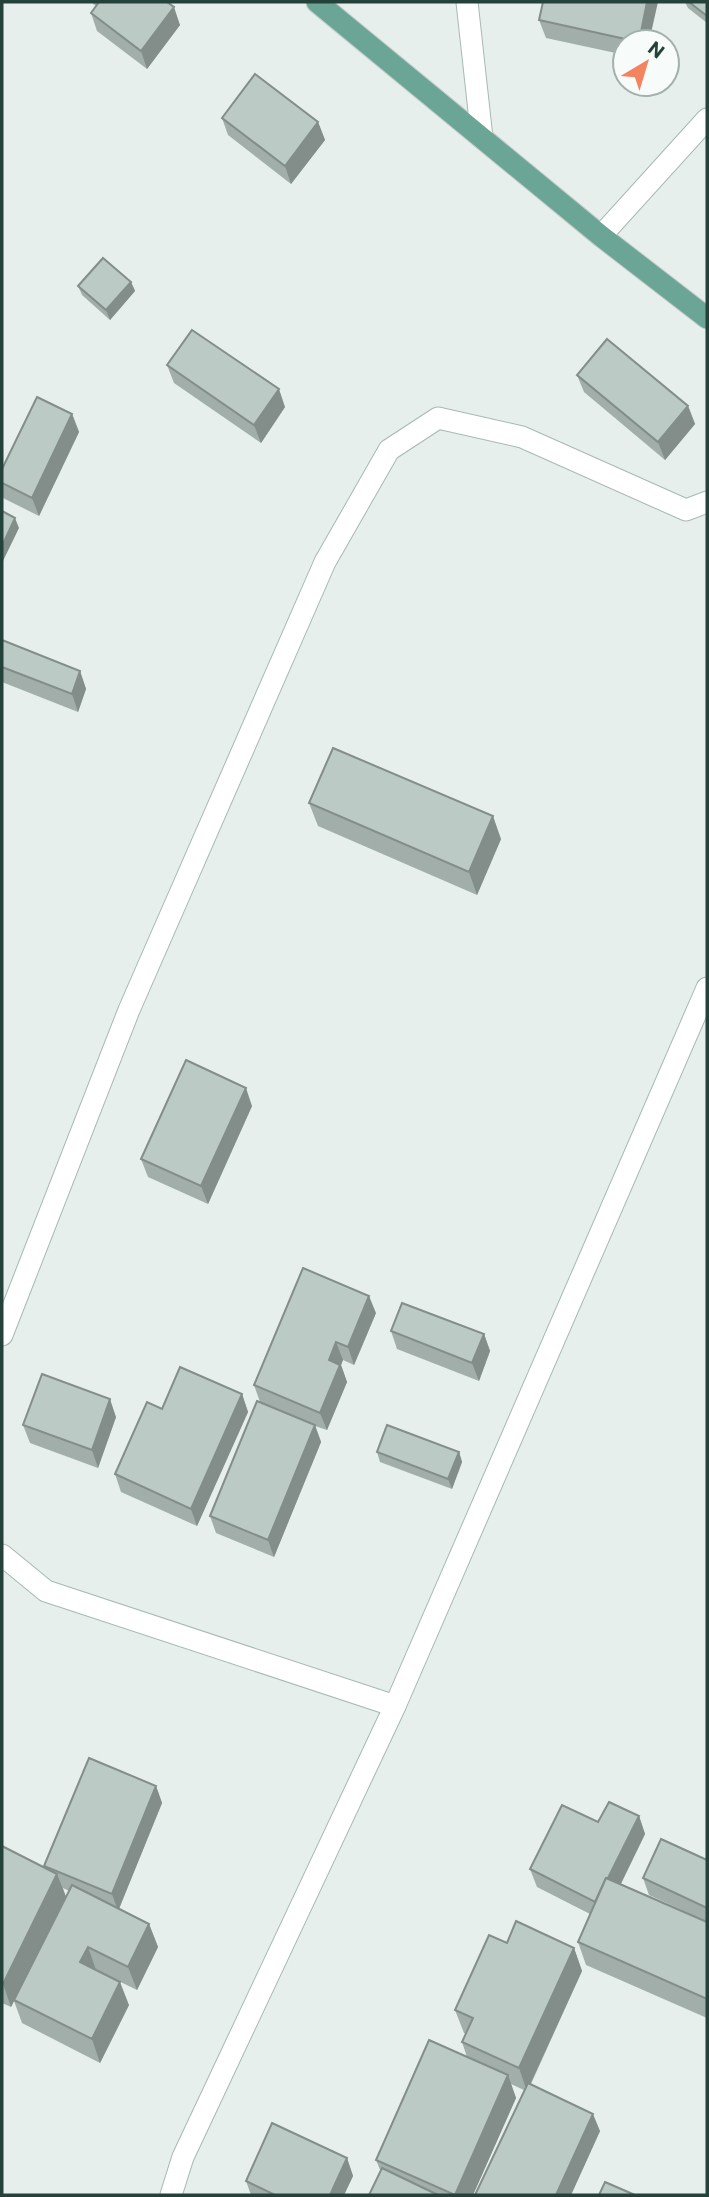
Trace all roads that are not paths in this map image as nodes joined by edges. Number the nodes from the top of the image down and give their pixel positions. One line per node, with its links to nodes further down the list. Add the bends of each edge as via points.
1 (317, 2): 4 (main road)
2 (467, 2): 4 (street)
3 (707, 119): 5 (street)
4 (482, 138): 5 (main road)
5 (601, 236): 6 (main road)
6 (707, 318)
7 (707, 502): 9 (street, via 686,510 522,438 438,418 389,450 325,562 129,1010)
8 (707, 988): 11 (street)
9 (2, 1335)
10 (2, 1555): 11 (street, via 46,1591)
11 (395, 1706): 12 (street, via 183,2157)
12 (171, 2195)

